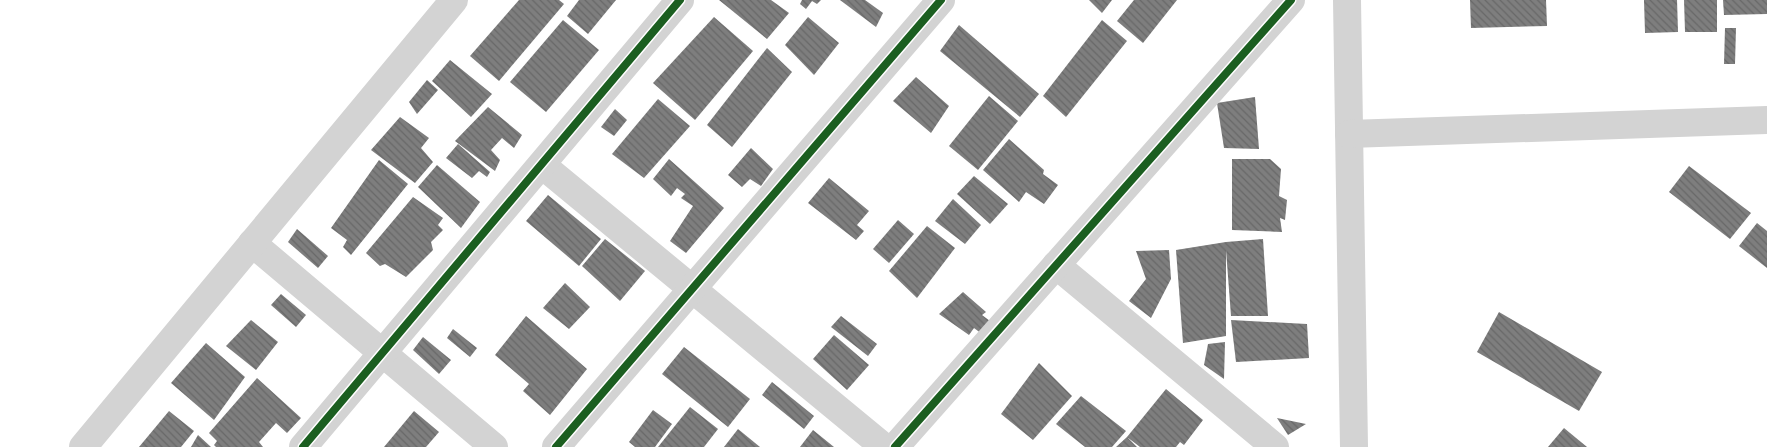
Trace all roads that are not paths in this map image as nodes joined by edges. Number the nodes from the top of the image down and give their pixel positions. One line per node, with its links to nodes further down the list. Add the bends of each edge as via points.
1 (454, 0): 9 (street)
2 (680, 0): 8 (street)
3 (941, 0): 11 (street)
4 (1291, 0): 10 (street)
5 (1346, 0): 7 (street)
6 (1767, 120): 7 (street)
7 (1349, 134): 20 (street)
8 (542, 165): 11 (street); 12 (street)
9 (252, 243): 12 (street); 13 (street)
10 (1056, 265): 18 (street); 19 (street)
11 (692, 288): 16 (street); 17 (street)
12 (383, 352): 14 (street); 15 (street)
13 (82, 447)
14 (303, 447)
15 (494, 447)
16 (556, 447)
17 (884, 447)
18 (895, 447)
19 (1275, 447)
20 (1354, 447)

